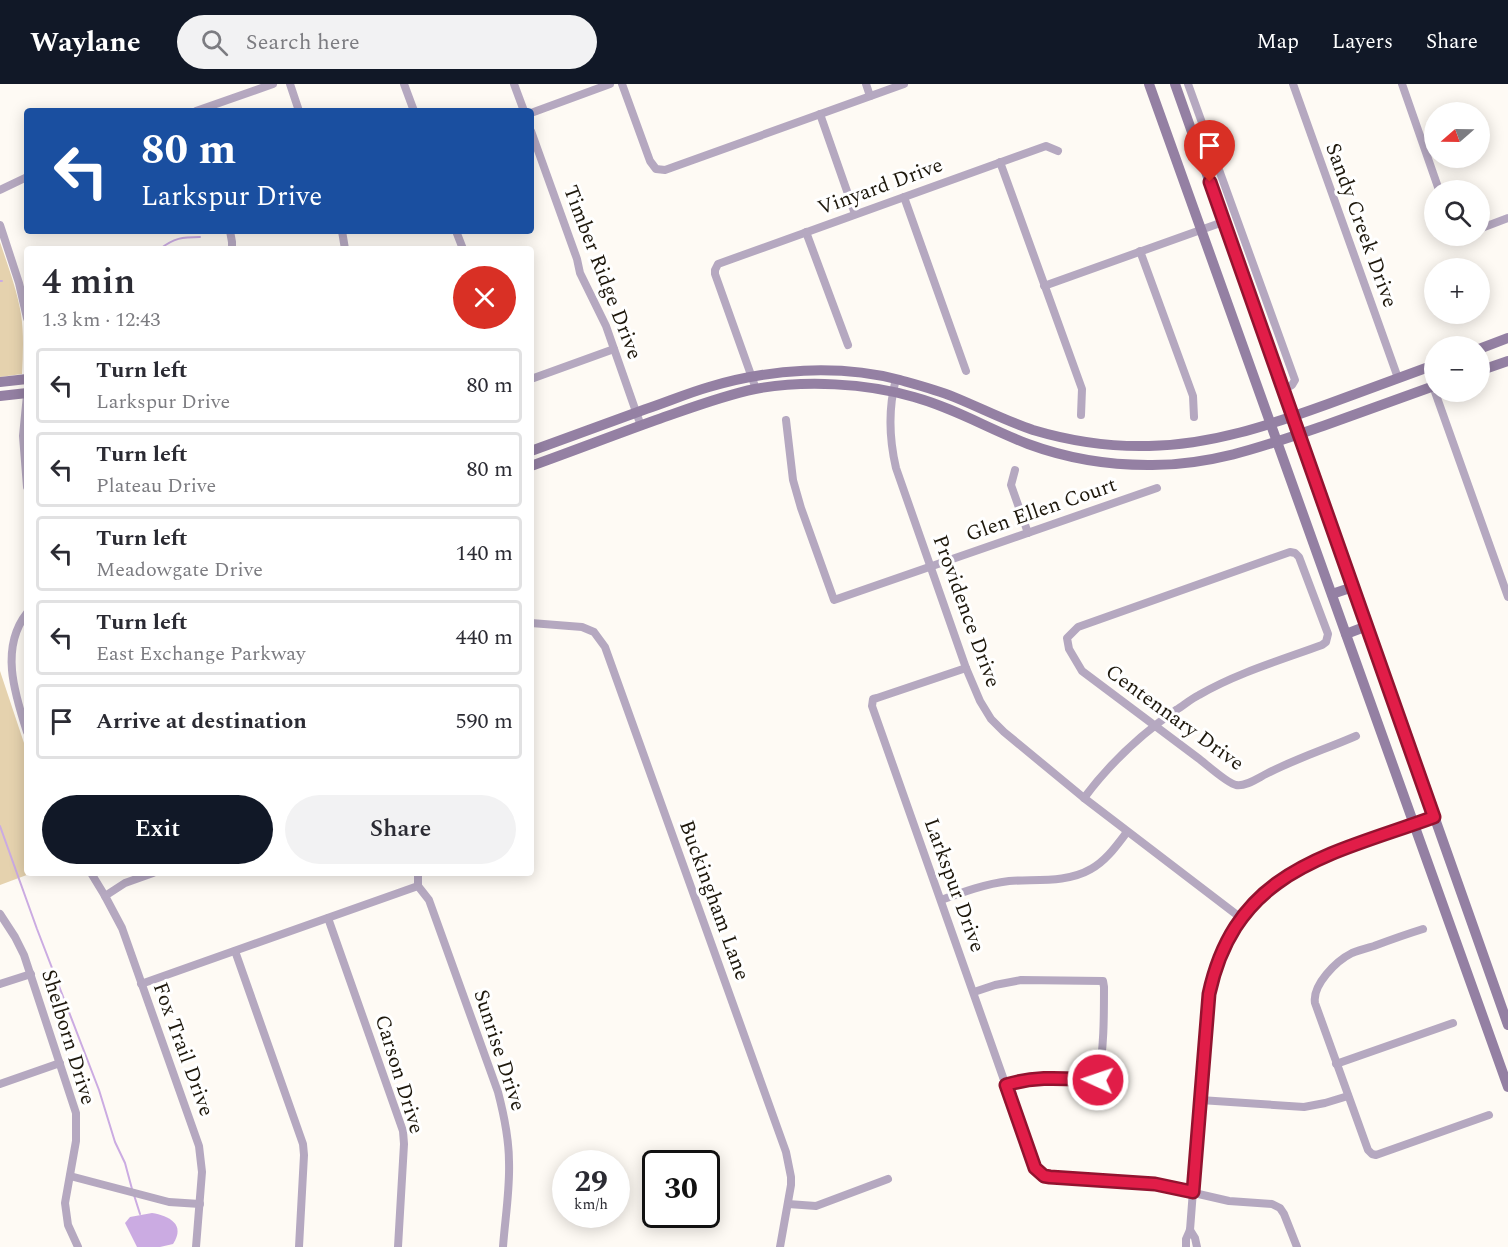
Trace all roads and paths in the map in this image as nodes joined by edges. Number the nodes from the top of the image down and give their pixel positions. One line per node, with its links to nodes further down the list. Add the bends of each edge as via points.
1 (273, 84): 15 (street)
2 (290, 84): 16 (street)
3 (404, 84): 17 (street)
4 (514, 84): 18 (street)
5 (610, 84): 19 (street)
6 (622, 84): 20 (street, via 656,169 665,170)
7 (866, 84): 14 (street)
8 (904, 84): 14 (street)
9 (1149, 84): 33 (main road)
10 (1175, 84): 30 (main road)
11 (1188, 84): 53 (street, via 1295,380)
12 (1293, 84): 47 (street, Sandy Creek Drive)
13 (1402, 84): 25 (street)
14 (870, 96): 20 (street)
15 (205, 108)
16 (298, 108)
17 (413, 108)
18 (523, 108)
19 (534, 112)
20 (820, 114): 28 (street)
21 (534, 139): 41 (street, Timber Ridge Drive, via 580,273)
22 (1058, 151): 23 (street, Vinyard Drive, via 1046,146)
23 (1000, 162): 27 (street, Vinyard Drive); 36 (street)
24 (24, 178): 26 (street)
25 (1436, 180)
26 (0, 190)
27 (904, 197): 28 (street, Vinyard Drive); 45 (street)
28 (855, 214): 34 (street, Vinyard Drive)
29 (1508, 218): 32 (street)
30 (1223, 222): 33 (street); 53 (main road)
31 (0, 225): 37 (street)
32 (1490, 225)
33 (1201, 230): 35 (street); 64 (main road)
34 (806, 232): 39 (street); 46 (street, Vinyard Drive, via 716,267 715,274)
35 (1140, 251): 36 (street); 61 (street, via 1193,396)
36 (1044, 286): 60 (street, via 1082,389)
37 (24, 301)
38 (1508, 338): 40 (main road)
39 (848, 345)
40 (1490, 345)
41 (614, 349): 49 (street); 59 (street, Timber Ridge Drive)
42 (1508, 361): 43 (main road)
43 (1490, 367)
44 (1424, 368): 47 (main road)
45 (966, 371)
46 (752, 376): 50 (main road, via 834,371); 52 (street); 59 (main road, via 708,387)
47 (1398, 378): 62 (main road)
48 (24, 379): 51 (main road)
49 (534, 379)
50 (896, 379): 55 (street, Providence Drive); 64 (main road, via 940,392 1034,430 1110,445 1190,443 1231,436)
51 (0, 382)
52 (756, 389): 55 (main road, via 833,385); 66 (main road, via 715,399)
53 (1283, 390): 62 (main road)
54 (1424, 391): 67 (main road)
55 (893, 392): 68 (main road, via 945,407 1030,445 1110,464 1193,463); 75 (street, Providence Drive, via 892,452)
56 (24, 394): 57 (main road)
57 (0, 396)
58 (1439, 402): 78 (street)
59 (637, 413): 66 (street, Timber Ridge Drive); 70 (main road)
60 (1081, 415)
61 (1194, 417)
62 (1292, 417): 64 (main road); 67 (main road)
63 (786, 420): 75 (street, Glen Ellen Court, via 798,499 834,600)
64 (1270, 423): 68 (main road)
65 (24, 426): 69 (street)
66 (641, 426): 71 (main road)
67 (1299, 434): 68 (main road); 76 (main road)
68 (1277, 442): 77 (main road)
69 (24, 449)
70 (534, 450)
71 (534, 465)
72 (1015, 470): 74 (street, via 1011,485)
73 (1157, 488): 74 (street, Glen Ellen Court)
74 (1028, 533): 75 (street, Glen Ellen Court)
75 (930, 567): 83 (street, Providence Drive)
76 (1353, 587): 77 (main road); 81 (main road)
77 (1332, 594): 82 (main road)
78 (1508, 597)
79 (24, 616): 84 (street, via 10,636 6,653 7,671)
80 (534, 623): 120 (street, Buckingham Lane, via 582,627 594,632 605,647 783,1142 791,1177)
81 (1367, 626): 82 (main road); 88 (main road)
82 (1346, 634): 89 (main road)
83 (966, 668): 87 (street, Providence Drive, via 992,719); 96 (street, Larkspur Drive, via 873,699 872,706)
84 (24, 723)
85 (1155, 726): 85 (street, Centennary Drive, via 1082,671 1066,638 1078,627 1295,553 1328,640 1198,695); 86 (street, Centennary Drive, via 1239,786); 87 (street, via 1117,758)
86 (1356, 736)
87 (1084, 798): 90 (street, Providence Drive)
88 (1434, 817): 89 (main road); 107 (main road)
89 (1414, 824): 99 (street, via 1295,871 1266,891); 112 (main road)
90 (1127, 832): 96 (street, via 1097,865 1083,872 1064,878 1007,881); 99 (street, Providence Drive)
91 (94, 876): 95 (street, Fox Trail Drive)
92 (145, 876): 95 (street)
93 (418, 876): 94 (street)
94 (418, 886): 98 (street); 126 (street, Sunrise Drive, via 429,900 503,1111 509,1163)
95 (105, 896): 104 (street, Fox Trail Drive, via 122,928)
96 (941, 900): 105 (street, Larkspur Drive)
97 (0, 914): 102 (street, Shelborn Drive, via 20,946)
98 (328, 918): 101 (street); 125 (street, Carson Drive, via 403,1131)
99 (1241, 918): 114 (street, via 1229,935 1213,974)
100 (1423, 929): 109 (street, via 1350,954 1323,977 1314,997)
101 (235, 951): 104 (street); 124 (street, via 303,1144)
102 (31, 974): 103 (street); 108 (street, Shelborn Drive)
103 (0, 984)
104 (141, 984): 119 (street, Fox Trail Drive, via 199,1146)
105 (974, 992): 111 (street, Larkspur Drive); 111 (street, via 1022,980 1103,981 1104,1031 1098,1080 1048,1077)
106 (1453, 1023): 109 (street)
107 (1508, 1025)
108 (60, 1063): 110 (street); 116 (street, Shelborn Drive, via 76,1113)
109 (1336, 1064): 113 (street)
110 (0, 1084)
111 (1006, 1085): 118 (street, Larkspur Drive, via 1035,1168 1041,1174 1155,1184)
112 (1508, 1087)
113 (1348, 1096): 114 (street, via 1304,1107); 115 (street, via 1368,1150 1376,1155)
114 (1200, 1100): 118 (street)
115 (1489, 1115)
116 (70, 1176): 119 (street, via 169,1202); 122 (street, Shelborn Drive, via 66,1213)
117 (888, 1179): 120 (street, via 816,1206)
118 (1193, 1192): 121 (street); 130 (street, via 1280,1208)
119 (200, 1204): 123 (street, Fox Trail Drive)
120 (788, 1204): 127 (street, Buckingham Lane)
121 (1190, 1230): 128 (street); 129 (street)
122 (78, 1247)
123 (196, 1247)
124 (299, 1247)
125 (398, 1247)
126 (503, 1247)
127 (780, 1247)
128 (1186, 1247)
129 (1197, 1247)
130 (1297, 1247)

